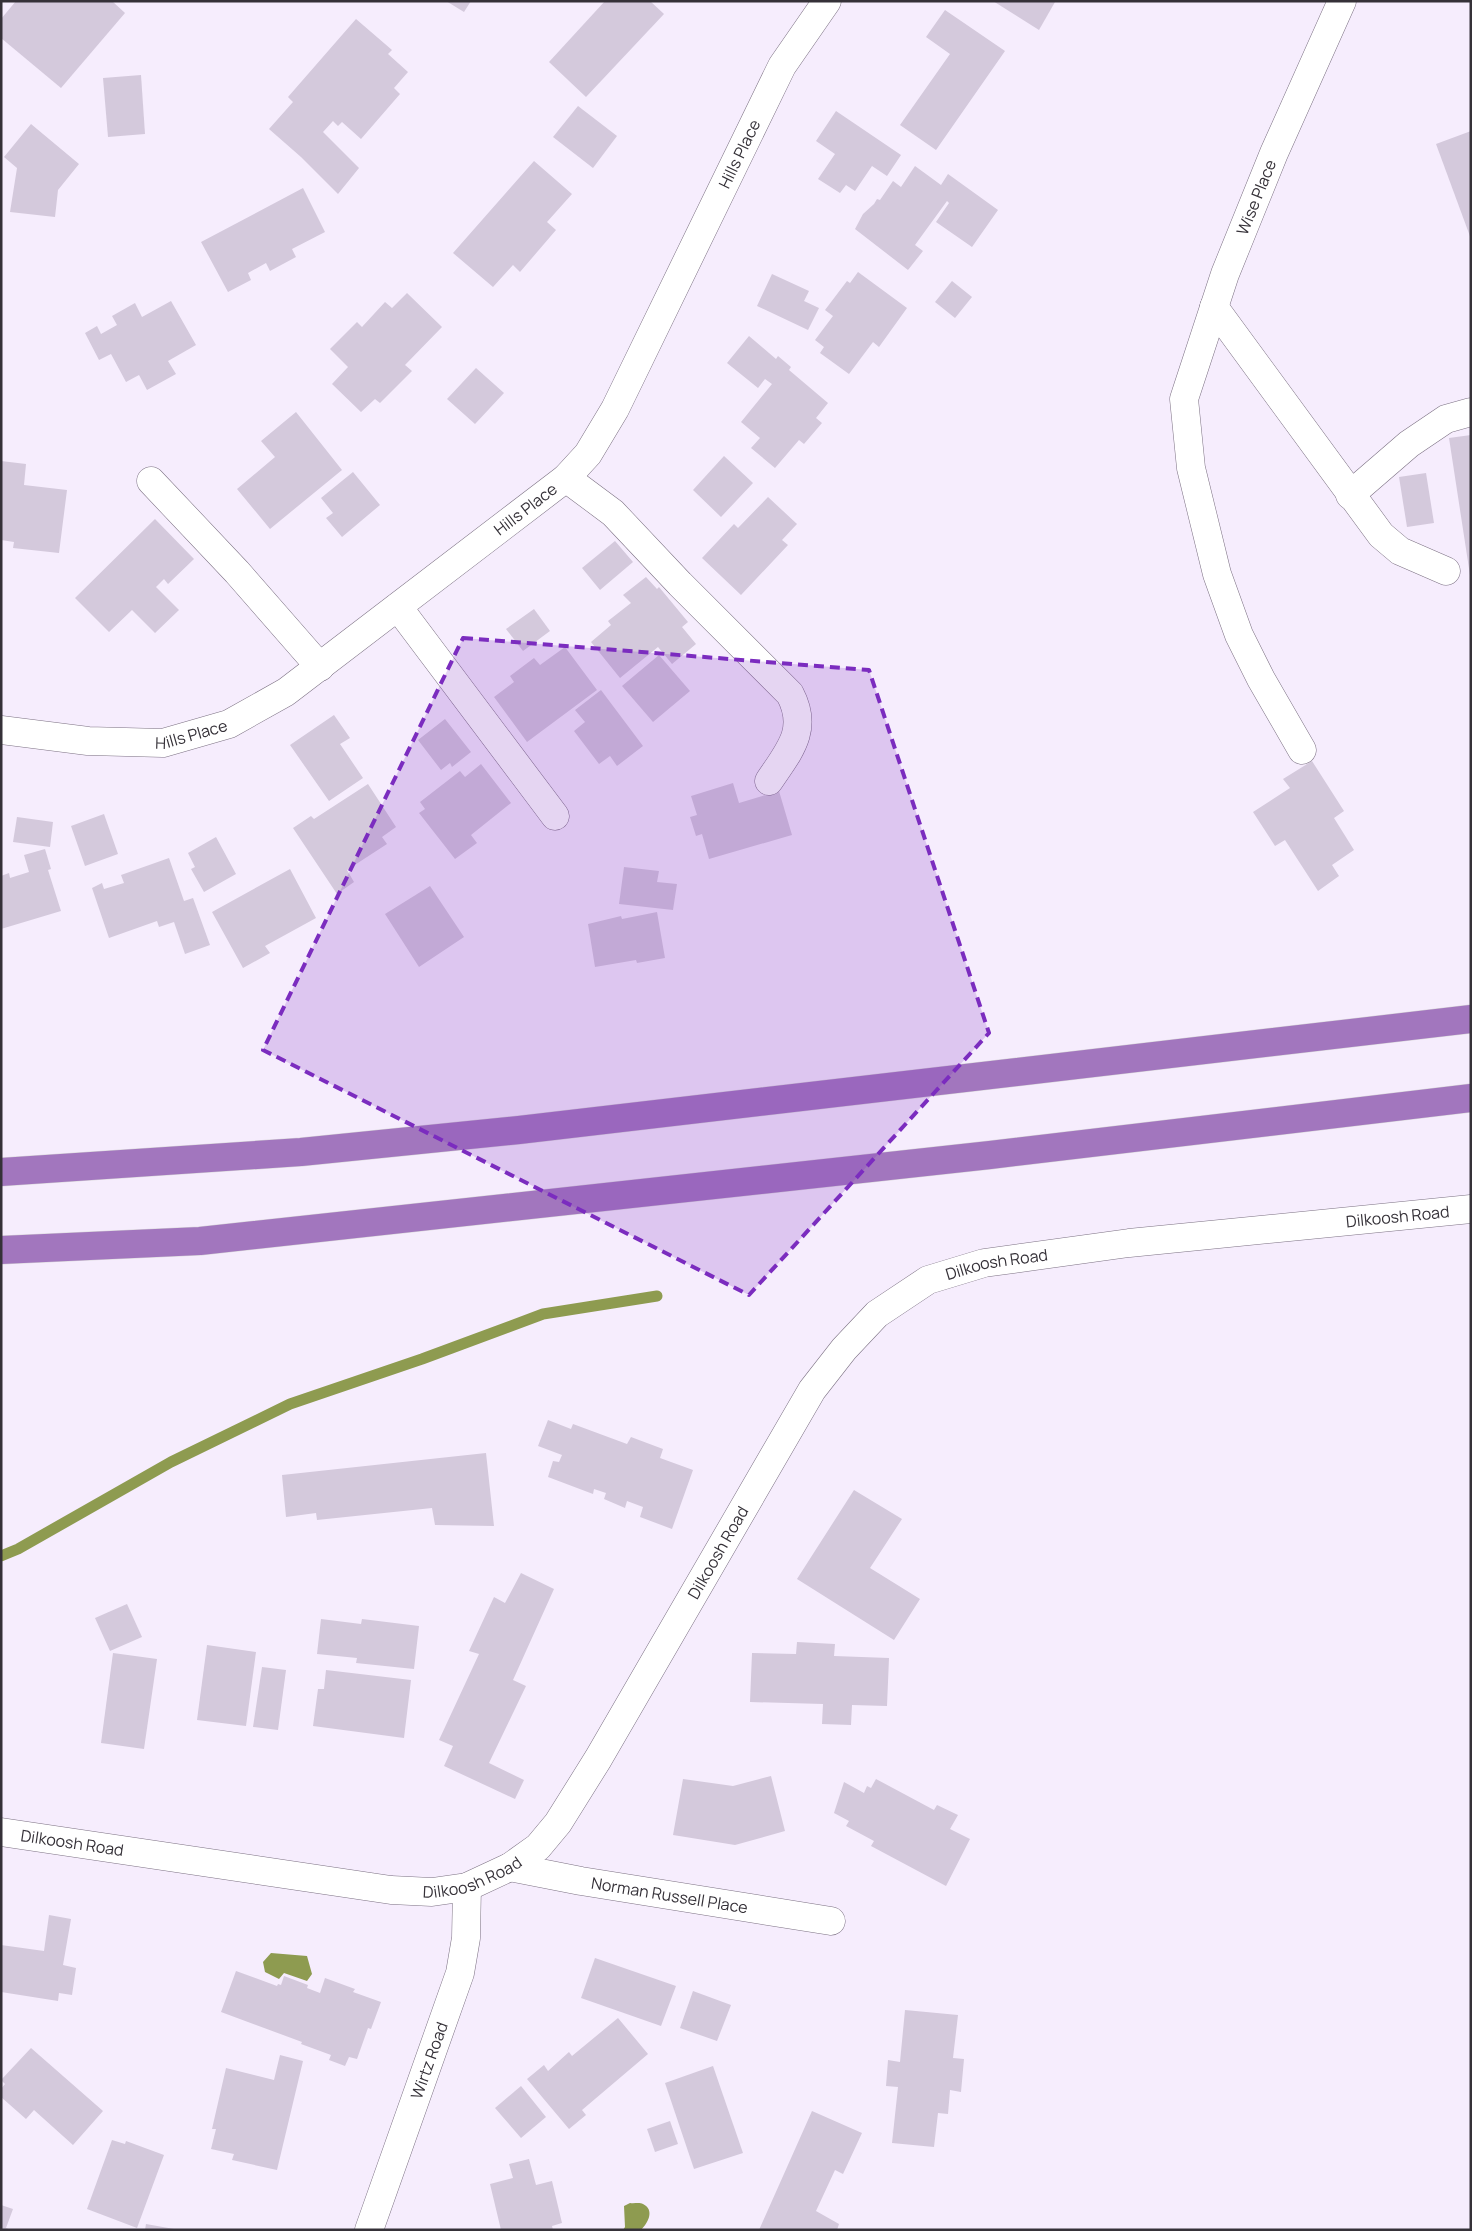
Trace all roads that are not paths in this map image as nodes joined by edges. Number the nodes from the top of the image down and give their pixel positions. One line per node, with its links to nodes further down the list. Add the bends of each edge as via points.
1 (827, 1): 5 (street, Hills Place, via 782,66 614,409 588,454)
2 (1342, 1): 3 (street, Wise Place, via 1274,154)
3 (1214, 307): 7 (street); 12 (street, Wise Place, via 1184,399 1191,468 1217,574 1239,635)
4 (1471, 412): 7 (street, via 1446,418)
5 (566, 478): 9 (street, Hills Place); 13 (street, via 613,513 790,694 797,707 798,726 793,746)
6 (151, 481): 10 (street)
7 (1350, 495): 8 (street, via 1381,535 1400,551)
8 (1446, 571)
9 (398, 607): 10 (street, Hills Place); 14 (street)
10 (320, 667): 11 (street, Hills Place, via 286,692 229,724 163,743 88,741)
11 (1, 730)
12 (1302, 750)
13 (769, 781)
14 (555, 816)
15 (1471, 1019): 17 (highway, via 519,1130 301,1152)
16 (1471, 1098): 19 (highway, via 980,1156 210,1240)
17 (1, 1172)
18 (1471, 1209): 21 (street, Dilkoosh Road, via 1129,1243 984,1263 928,1280 877,1314 812,1390 558,1823 538,1846)
19 (1, 1250)
20 (1, 1832): 22 (street, Dilkoosh Road, via 391,1890 432,1892)
21 (510, 1867): 22 (street, Dilkoosh Road); 23 (street, Norman Russell Place)
22 (467, 1887): 24 (street, Wirtz Road, via 466,1938 460,1973)
23 (831, 1922)
24 (369, 2230)

